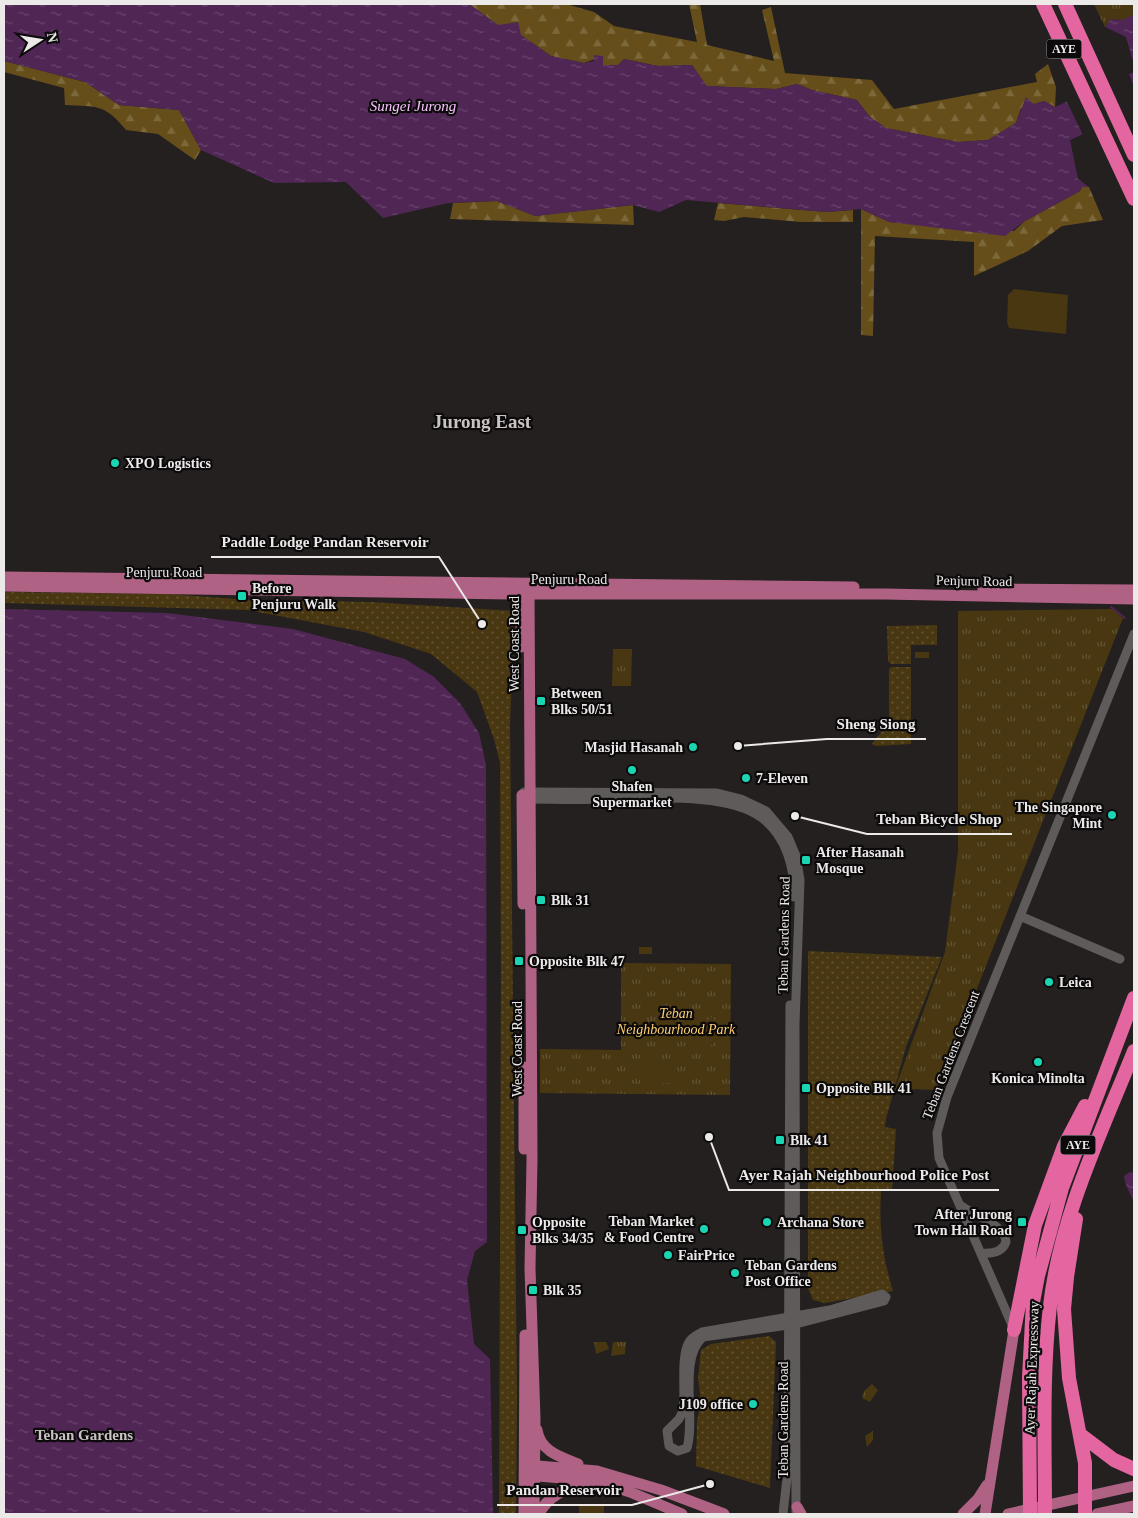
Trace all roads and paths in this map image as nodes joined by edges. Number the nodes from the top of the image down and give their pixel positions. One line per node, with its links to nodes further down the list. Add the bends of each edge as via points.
1 (1043, 4): 4 (highway, AYE)
2 (1065, 4): 3 (highway, AYE)
3 (1134, 155)
4 (1133, 197)
5 (4, 577): 7 (main road, Penjuru Road)
6 (4, 586): 7 (main road, Penjuru Road)
7 (525, 588): 8 (main road, Penjuru Road, via 862,591); 10 (main road, West Coast Road)
8 (1132, 598)
9 (1134, 634): 11 (street, Teban Gardens Crescent)
10 (526, 795): 19 (street, Teban Gardens Road, via 717,793 741,799 766,811 788,837 796,856 800,880 792,1024); 21 (main road, West Coast Road, via 532,1152 530,1276); 25 (main road, West Coast Road)
11 (1020, 916): 12 (street); 17 (street, Teban Gardens Crescent, via 939,1124 936,1146 939,1158)
12 (1120, 959)
13 (1134, 998): 14 (highway, Ayer Rajah Expressway / AYE)
14 (1115, 1047): 20 (highway, via 1064,1146 1046,1190 1035,1225); 41 (highway, Ayer Rajah Expressway / AYE, via 1062,1188 1033,1302 1029,1377)
15 (1134, 1051): 16 (highway, Ayer Rajah Expressway / AYE)
16 (1074, 1201): 22 (highway, via 1076,1222 1064,1310 1069,1378); 42 (highway, Ayer Rajah Expressway / AYE, via 1050,1306 1044,1378)
17 (960, 1205): 18 (street, Teban Gardens Crescent); 18 (street, via 999,1227 1005,1234 1006,1242 1000,1250)
18 (981, 1253): 20 (street, Teban Gardens Crescent)
19 (792, 1321): 19 (street, via 882,1294 886,1297 884,1301 868,1306); 19 (street, via 714,1334 696,1343 691,1358 687,1448 673,1450 669,1446 667,1431 683,1411 688,1343 702,1332); 31 (street, Teban Gardens Road); 37 (street, Teban Gardens Road)
20 (1014, 1330): 27 (main road)
21 (535, 1419): 23 (main road, via 538,1438 544,1446 558,1457); 25 (main road, West Coast Road)
22 (1081, 1435): 24 (highway, via 1114,1460); 29 (highway)
23 (586, 1468): 25 (main road); 36 (main road, via 661,1490)
24 (1134, 1469)
25 (528, 1470): 26 (main road); 32 (main road, West Coast Road); 33 (main road, West Coast Road)
26 (596, 1482): 34 (main road, via 582,1483 564,1491 549,1501); 35 (main road)
27 (990, 1482): 38 (main road); 39 (main road)
28 (1134, 1486): 29 (main road)
29 (1086, 1495): 40 (main road); 43 (highway)
30 (1134, 1506): 44 (main road)
31 (798, 1512)
32 (524, 1514)
33 (534, 1514)
34 (539, 1514)
35 (682, 1514)
36 (724, 1514)
37 (784, 1514)
38 (962, 1514)
39 (985, 1514)
40 (1008, 1514)
41 (1030, 1514)
42 (1045, 1514)
43 (1085, 1514)
44 (1097, 1514)

